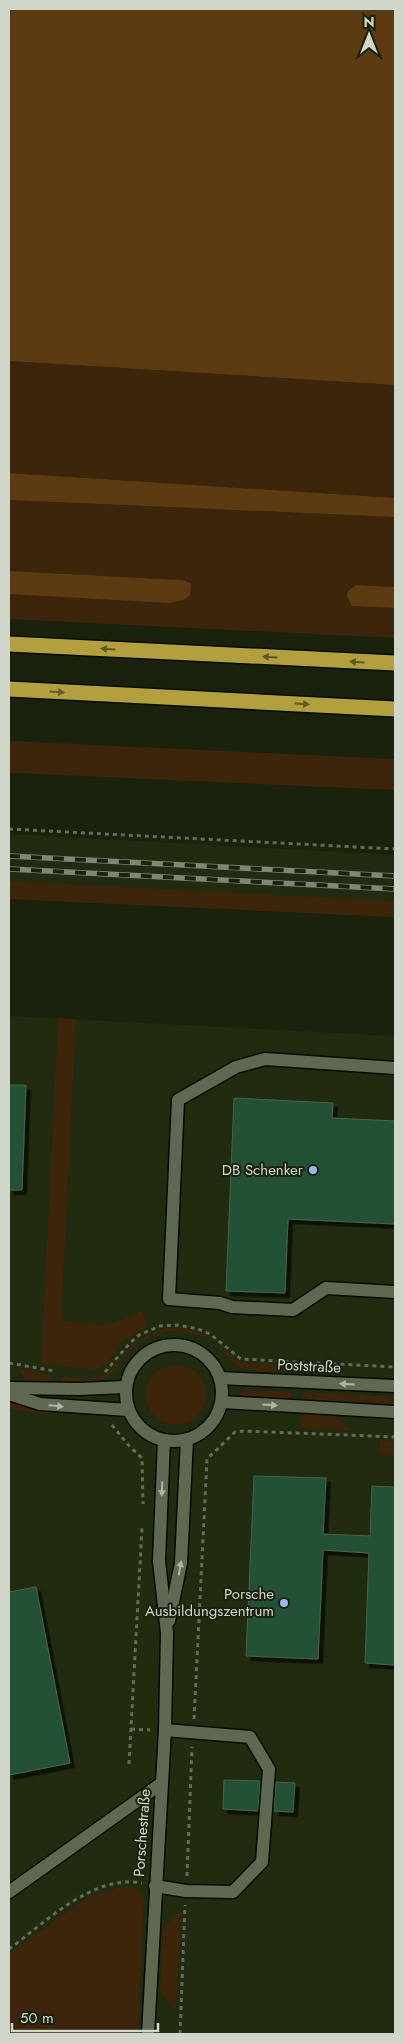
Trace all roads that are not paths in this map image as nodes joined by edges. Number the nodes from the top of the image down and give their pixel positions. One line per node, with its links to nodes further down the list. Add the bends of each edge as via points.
1 (9, 644): 2 (highway, one-way to 1)
2 (395, 664)
3 (9, 689): 4 (highway, one-way to 4)
4 (395, 709)
5 (395, 1068): 6 (street, via 265,1059 236,1067 178,1100 168,1299 293,1310 326,1288)
6 (395, 1292)
7 (220, 1378): 8 (street, Poststraße, one-way to 7); 9 (street, via 214,1365 202,1354 172,1344 142,1356); 12 (street)
8 (395, 1386)
9 (126, 1387): 10 (street); 13 (street)
10 (9, 1388)
11 (9, 1394): 13 (street, one-way to 13, via 40,1404)
12 (222, 1402): 14 (street, one-way to 14); 16 (street, via 210,1426)
13 (128, 1410): 15 (street, via 148,1433)
14 (395, 1412)
15 (164, 1440): 16 (street); 17 (street, Porschestraße, one-way to 17, via 159,1561)
16 (187, 1440): 17 (street, Porschestraße, one-way to 16, via 181,1563)
17 (167, 1633): 18 (street, Porschestraße)
18 (165, 1730): 19 (street, Porschestraße); 20 (street, via 250,1737 269,1769 262,1862 233,1892 186,1891)
19 (162, 1783): 20 (street, Porschestraße); 21 (street)
20 (155, 1886): 22 (street, Porschestraße)
21 (9, 1892)
22 (148, 2034)

